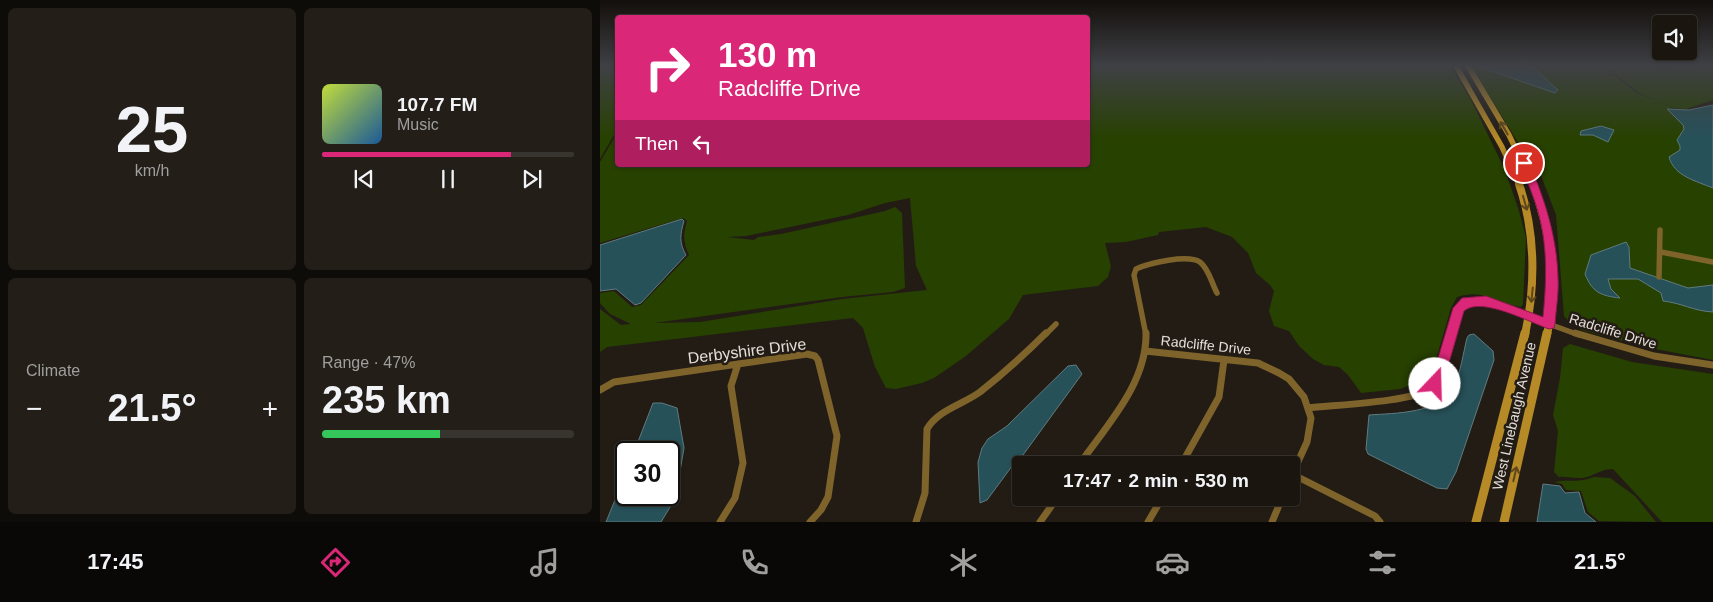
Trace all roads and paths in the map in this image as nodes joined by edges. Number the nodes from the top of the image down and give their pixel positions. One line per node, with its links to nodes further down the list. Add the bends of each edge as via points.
1 (1470, 90): 8 (main road, West Linebaugh Avenue, one-way to 8, via 1503,150 1523,198 1533,242)
2 (1482, 90): 10 (main road, West Linebaugh Avenue, one-way to 2, via 1552,258 1540,200 1524,163)
3 (1660, 230): 4 (street)
4 (1662, 252): 5 (street); 6 (street)
5 (1713, 262)
6 (1659, 276)
7 (1217, 293): 11 (street, via 1198,260 1146,265 1136,269 1134,275 1145,324)
8 (1530, 317): 10 (street, Radcliffe Drive); 16 (street, Radcliffe Drive, via 1486,301 1466,302 1459,308 1439,376 1428,390 1409,397); 31 (main road, West Linebaugh Avenue)
9 (1056, 324): 26 (street, via 986,388 930,421 924,493)
10 (1549, 324): 14 (street, Radcliffe Drive, via 1628,351); 32 (main road, West Linebaugh Avenue, one-way to 10)
11 (1144, 351): 12 (street, Radcliffe Drive); 17 (street, via 1134,384)
12 (1224, 360): 16 (street, Radcliffe Drive, via 1258,363 1278,371 1296,386); 18 (street, via 1219,396)
13 (738, 364): 15 (street, Derbyshire Drive, via 614,382); 24 (street, via 731,386 743,463 735,498); 25 (street, Derbyshire Drive, via 807,354 818,360 837,436 828,497)
14 (1713, 365)
15 (600, 390)
16 (1308, 408): 19 (street, via 1309,435)
17 (1085, 456)
18 (1185, 456)
19 (1300, 457)
20 (1300, 480): 30 (street, via 1369,512)
21 (1051, 506): 27 (street)
22 (1157, 506): 28 (street)
23 (1279, 506): 29 (street)
24 (723, 521)
25 (810, 522)
26 (916, 522)
27 (1040, 522)
28 (1148, 522)
29 (1272, 522)
30 (1380, 522)
31 (1476, 522)
32 (1504, 522)

